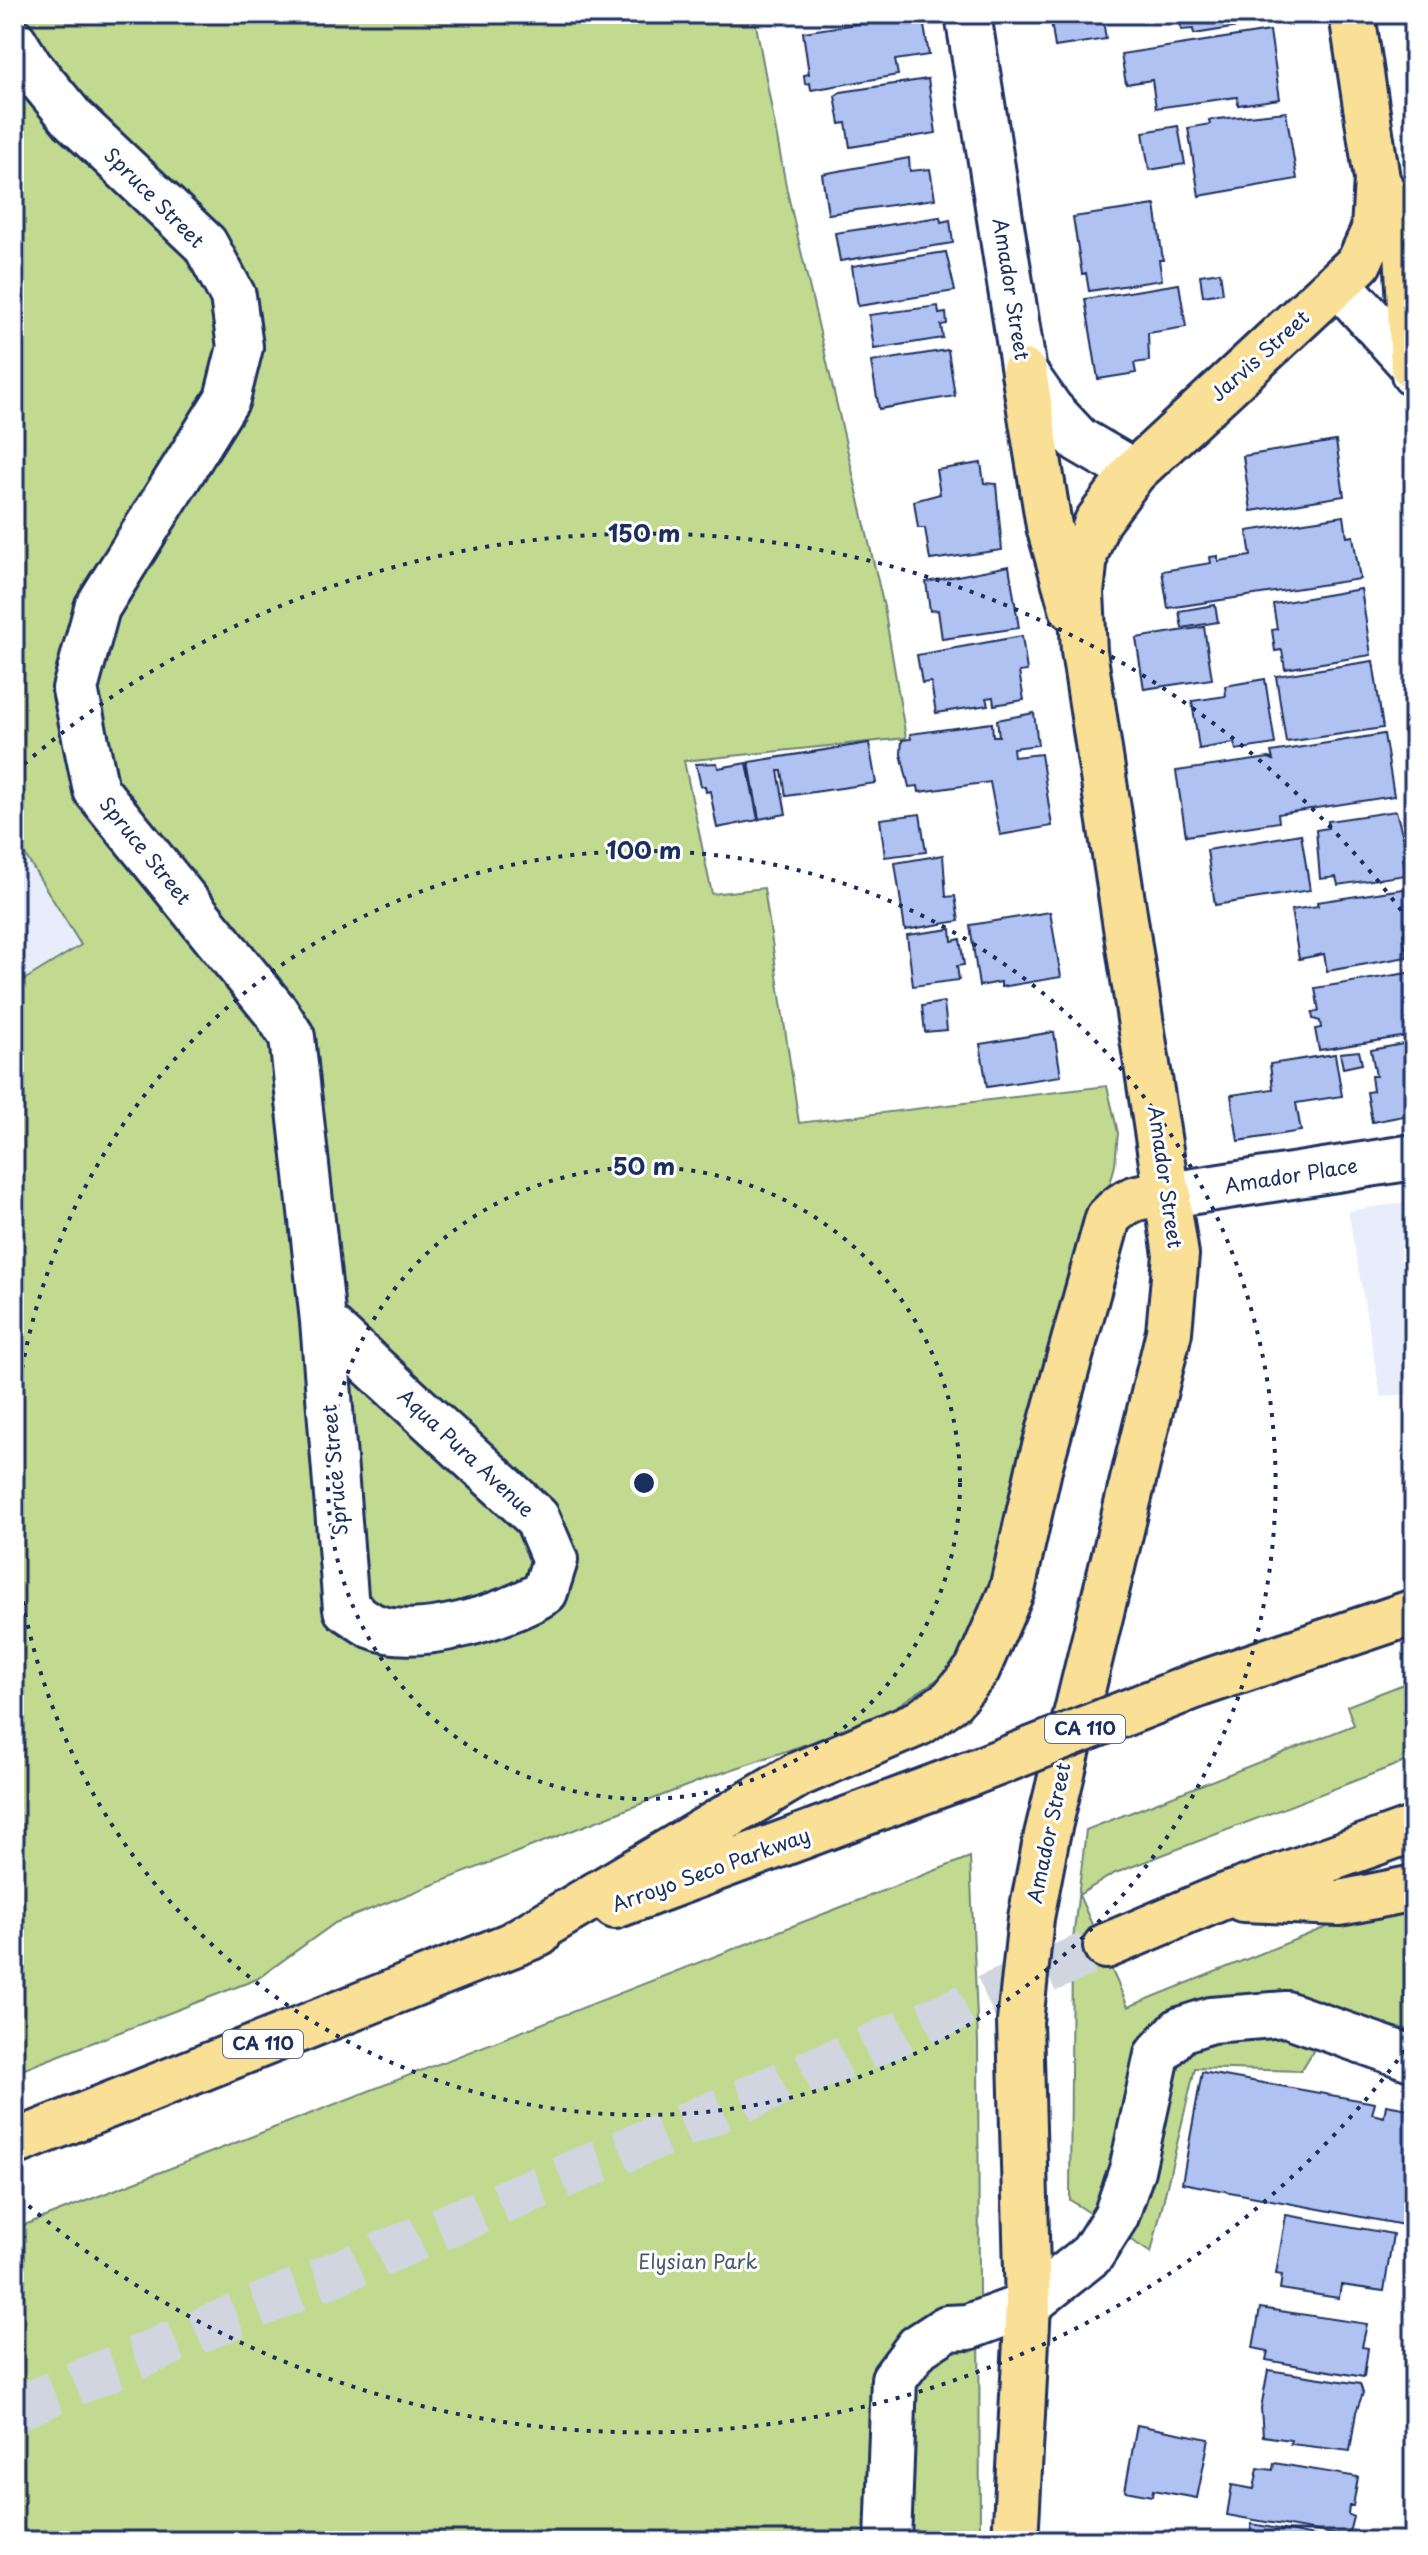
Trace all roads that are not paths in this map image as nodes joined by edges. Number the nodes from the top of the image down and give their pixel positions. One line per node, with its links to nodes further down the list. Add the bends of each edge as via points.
1 (968, 14): 7 (street, Amador Street)
2 (1352, 14): 4 (main road)
3 (14, 41): 12 (street, Spruce Street, via 73,119 205,244 233,296 240,347 227,399 97,608 75,689 96,790 292,1037)
4 (1377, 179): 5 (main road, Jarvis Street, via 1374,230 1359,263); 6 (main road, via 1407,249)
5 (1339, 284): 6 (street); 8 (main road, Jarvis Street)
6 (1414, 369)
7 (1024, 372): 8 (street, Amador Street, via 1079,440); 9 (main road, via 1049,526)
8 (1134, 472): 9 (main road, Amador Street, via 1097,522 1085,555)
9 (1084, 651): 11 (main road, Amador Street)
10 (1414, 1157): 11 (street, Amador Place)
11 (1169, 1195): 18 (main road, via 1137,1195 1108,1218 1040,1465 1012,1590 977,1670 951,1701 884,1740 799,1774); 22 (main road, Amador Street, via 1176,1255 1169,1332 1031,1918 1020,2022)
12 (323, 1321): 13 (street, Spruce Street); 13 (street, Aqua Pura Avenue, via 537,1518 555,1560 545,1592 522,1607 420,1633 374,1627)
13 (346, 1609)
14 (1413, 1613): 18 (main road, Arroyo Seco Parkway / CA 110, bridge, via 1200,1684)
15 (1414, 1829): 17 (main road)
16 (1414, 1888): 17 (main road, via 1340,1903)
17 (1220, 1898): 19 (main road)
18 (513, 1944): 21 (main road, Arroyo Seco Parkway / CA 110)
19 (1106, 1946)
20 (1414, 2059): 22 (street, via 1286,2014 1211,2020 1180,2030 1157,2055 1145,2121 1116,2216 1092,2254)
21 (14, 2143)
22 (1028, 2305): 23 (street, via 968,2327 947,2328 918,2347 894,2379); 24 (main road, Amador Street)
23 (888, 2541)
24 (1015, 2541)

